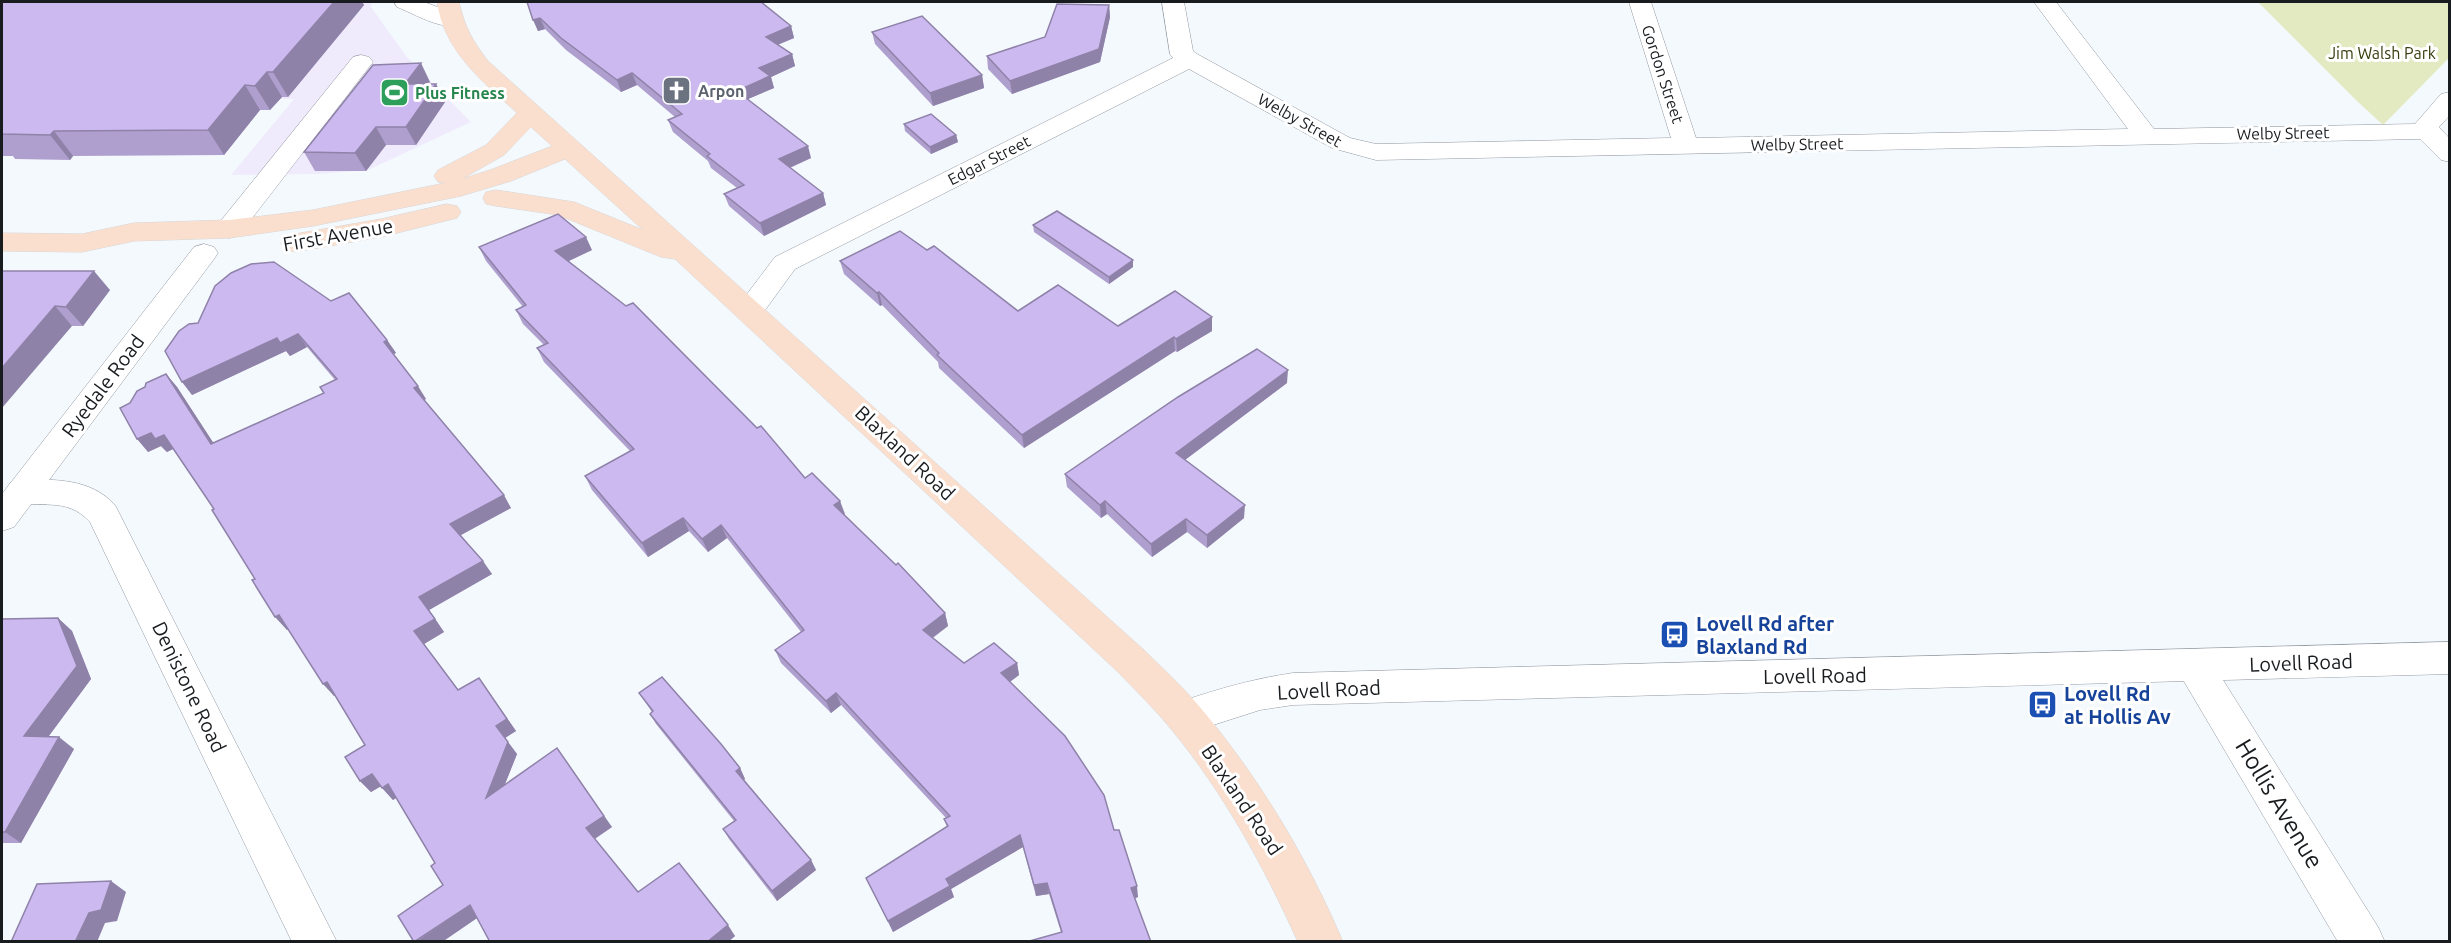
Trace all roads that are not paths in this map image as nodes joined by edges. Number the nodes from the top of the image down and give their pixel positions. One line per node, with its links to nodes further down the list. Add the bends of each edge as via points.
1 (405, 2): 5 (street)
2 (1173, 2): 6 (street, via 1182,54)
3 (1640, 2): 12 (street, Gordon Street)
4 (2045, 2): 11 (street)
5 (449, 11): 9 (main road, Blaxland Road, via 461,42 480,66)
6 (1189, 59): 12 (street, Welby Street, via 1358,149 1392,152); 22 (street, Edgar Street, via 785,263)
7 (360, 62): 17 (street)
8 (2450, 99): 10 (street, via 2426,126)
9 (532, 112): 14 (main road, Blaxland Road); 16 (main road, via 495,150 479,160)
10 (2427, 131): 11 (street, Welby Street); 13 (street)
11 (2146, 136): 12 (street, Welby Street)
12 (1686, 147)
13 (2450, 154)
14 (577, 155): 15 (main road, First Avenue); 16 (main road, First Avenue); 21 (main road, Blaxland Road)
15 (496, 198): 20 (main road, First Avenue, via 349,235); 21 (main road, via 564,208)
16 (382, 204): 17 (main road, First Avenue)
17 (229, 229): 19 (main road, First Avenue, via 134,232)
18 (2, 242): 19 (main road, First Avenue)
19 (82, 243): 20 (main road, First Avenue, via 117,254)
20 (204, 253): 23 (street, Ryedale Road)
21 (697, 261): 22 (main road, Blaxland Road)
22 (750, 310): 26 (main road, Blaxland Road, via 1122,653)
23 (12, 505): 27 (street, Denistone Road, via 79,494 94,501)
24 (2450, 658): 25 (street, Lovell Road)
25 (2196, 666): 26 (street, Lovell Road, via 1293,689 1260,694); 29 (street, Hollis Avenue)
26 (1185, 717): 28 (main road, Blaxland Road, via 1235,785 1283,862)
27 (315, 942)
28 (1321, 942)
29 (2363, 942)

